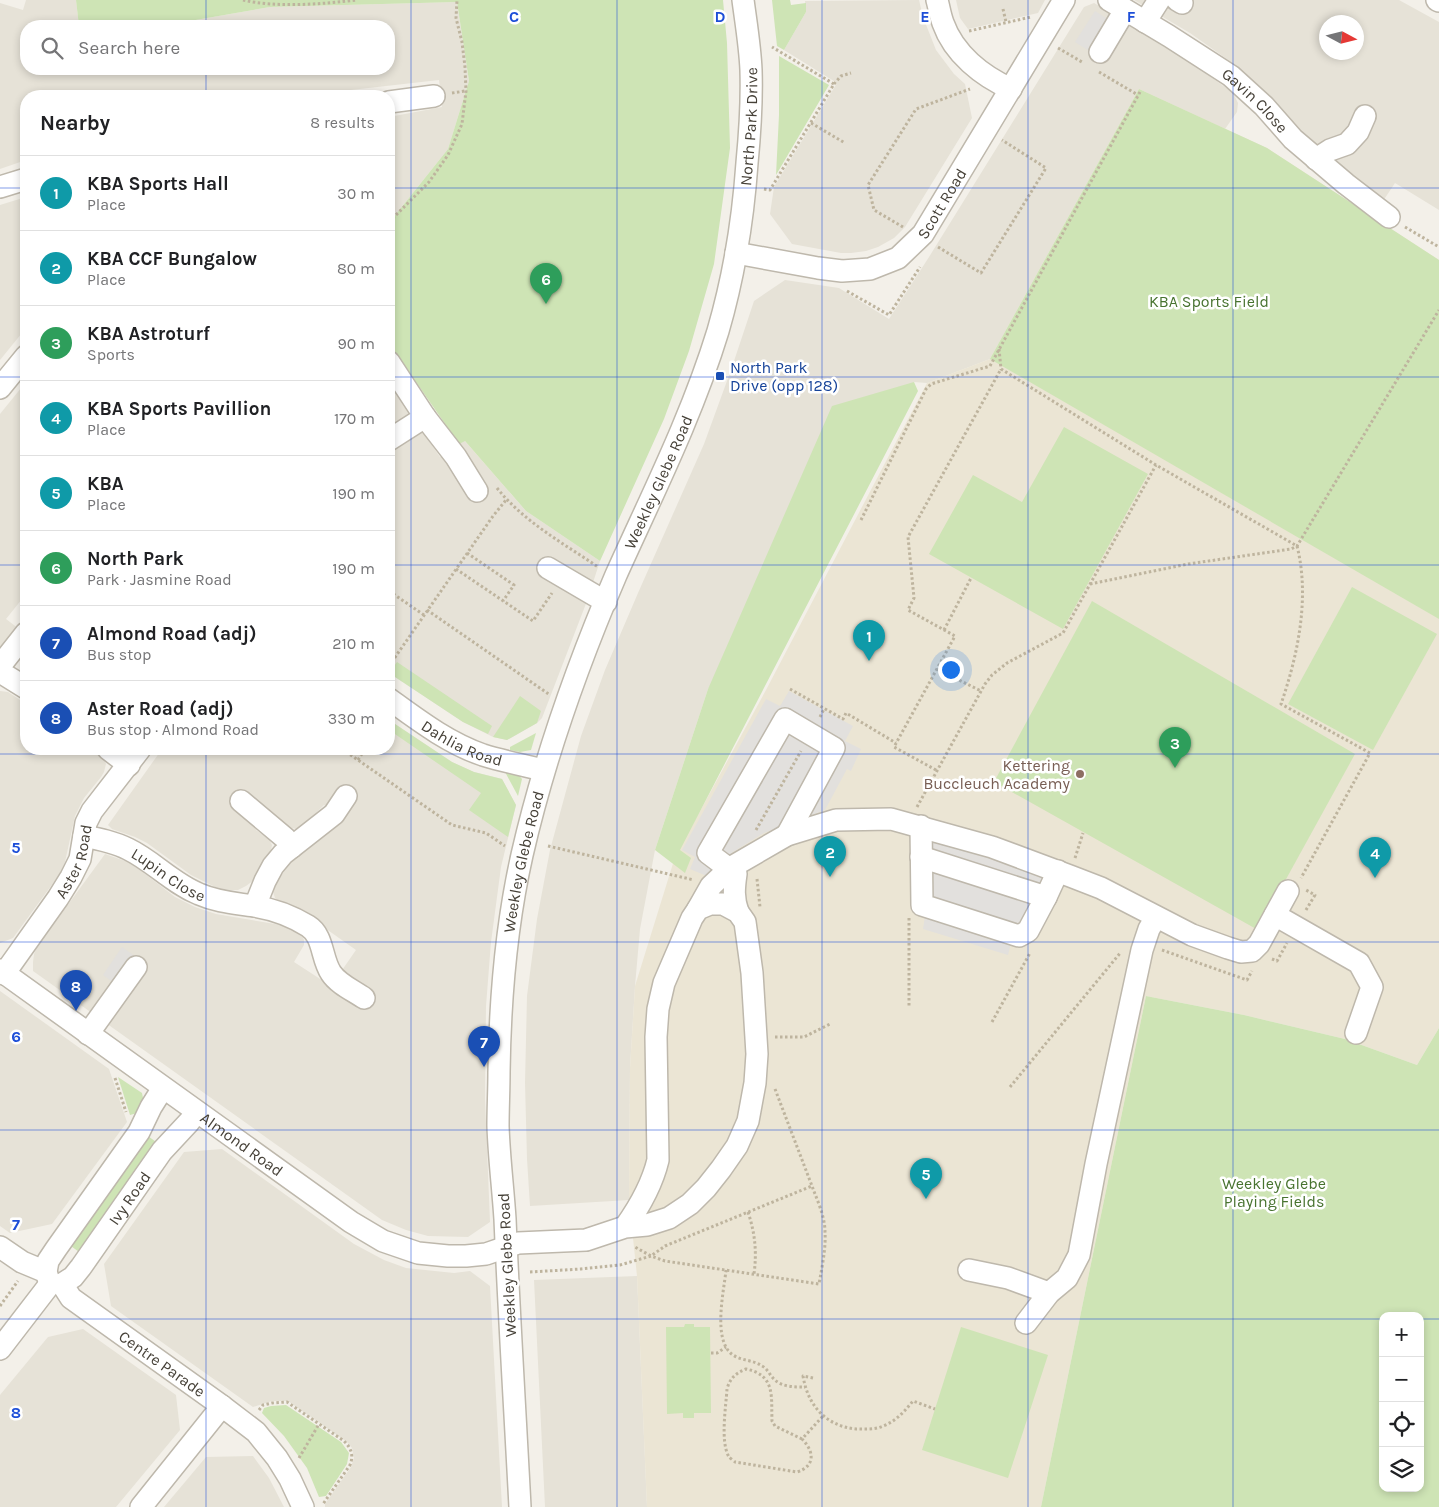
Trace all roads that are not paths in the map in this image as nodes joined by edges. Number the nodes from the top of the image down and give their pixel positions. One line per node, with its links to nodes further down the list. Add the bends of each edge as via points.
1 (743, 0): 16 (street, North Park Drive, via 751,67 751,112)
2 (937, 0): 8 (street, via 943,24 953,43 973,65)
3 (1064, 0): 8 (street, Scott Road)
4 (1159, 0): 6 (street)
5 (1117, 5): 6 (street, Gavin Close); 7 (street)
6 (1146, 22): 12 (street, Gavin Close, via 1231,76)
7 (1100, 52)
8 (1011, 89): 16 (street, Scott Road, via 923,234 898,258 870,269 842,271)
9 (434, 96): 10 (street)
10 (395, 101)
11 (1365, 116): 12 (street, via 1358,132 1347,144)
12 (1316, 159): 15 (street, Gavin Close)
13 (20, 180): 14 (street)
14 (0, 187)
15 (1389, 217)
16 (736, 253): 24 (street, Weekley Glebe Road, via 717,333 684,426)
17 (20, 363): 19 (street)
18 (395, 371): 20 (street)
19 (0, 388)
20 (425, 417): 21 (street); 22 (street, via 456,457)
21 (395, 436)
22 (486, 488)
23 (556, 572): 24 (street)
24 (606, 602): 31 (street, Weekley Glebe Road)
25 (20, 641): 26 (street)
26 (0, 666)
27 (0, 672): 28 (street)
28 (20, 684)
29 (395, 703): 31 (street, Dahlia Road, via 454,742 483,755)
30 (134, 757): 36 (street, Aster Road, via 92,811)
31 (543, 770): 57 (street, Weekley Glebe Road, via 521,858 501,1006 498,1126)
32 (346, 796): 37 (street, via 334,814)
33 (241, 801): 37 (street)
34 (918, 820): 35 (street, via 836,820); 38 (street); 39 (street, via 992,847)
35 (787, 835): 40 (street); 40 (street, via 834,748 784,719 708,853)
36 (84, 836): 43 (street, Lupin Close, via 129,849 197,894); 49 (street, Aster Road, via 80,859 71,877)
37 (292, 847): 43 (street, via 273,866)
38 (921, 857): 42 (street); 42 (street, via 922,905 1019,936 1028,931)
39 (1066, 866): 42 (street); 47 (street)
40 (730, 868): 44 (street, via 711,886); 45 (street, Almond Road, via 736,874 733,890)
41 (1288, 891): 46 (street)
42 (1046, 897)
43 (255, 906): 50 (street, Lupin Close, via 309,926 317,934 330,973)
44 (698, 909): 45 (street, via 710,904 723,904); 55 (street, via 664,983 658,1009 658,1160)
45 (738, 912): 55 (street, Almond Road, via 745,922 752,973 757,1054 749,1119 726,1162 690,1204 669,1218)
46 (1275, 915): 47 (street, via 1252,951 1241,952 1192,935); 51 (street, via 1359,963 1372,986)
47 (1156, 917): 60 (street, via 1142,950 1079,1256 1067,1278)
48 (136, 967): 52 (street)
49 (2, 972): 52 (street, Almond Road)
50 (364, 998)
51 (1356, 1033)
52 (88, 1034): 53 (street, Almond Road)
53 (163, 1088): 54 (street, Almond Road); 59 (street, Ivy Road, via 139,1132 48,1261)
54 (197, 1112): 57 (street, Almond Road, via 351,1222 383,1241 418,1253 448,1256 486,1254); 59 (street, Ivy Road, via 162,1151 73,1277)
55 (626, 1235): 57 (street, Almond Road, via 518,1244)
56 (0, 1248): 59 (street, Centre Parade)
57 (506, 1248): 66 (street, Weekley Glebe Road)
58 (968, 1270): 60 (street, via 1008,1278)
59 (53, 1280): 62 (street, Ivy Road); 63 (street, Centre Parade, via 71,1298)
60 (1049, 1293): 61 (street)
61 (1026, 1323)
62 (0, 1349)
63 (222, 1406): 64 (street); 65 (street, Centre Parade, via 256,1432 290,1479)
64 (141, 1507)
65 (304, 1507)
66 (520, 1507)

